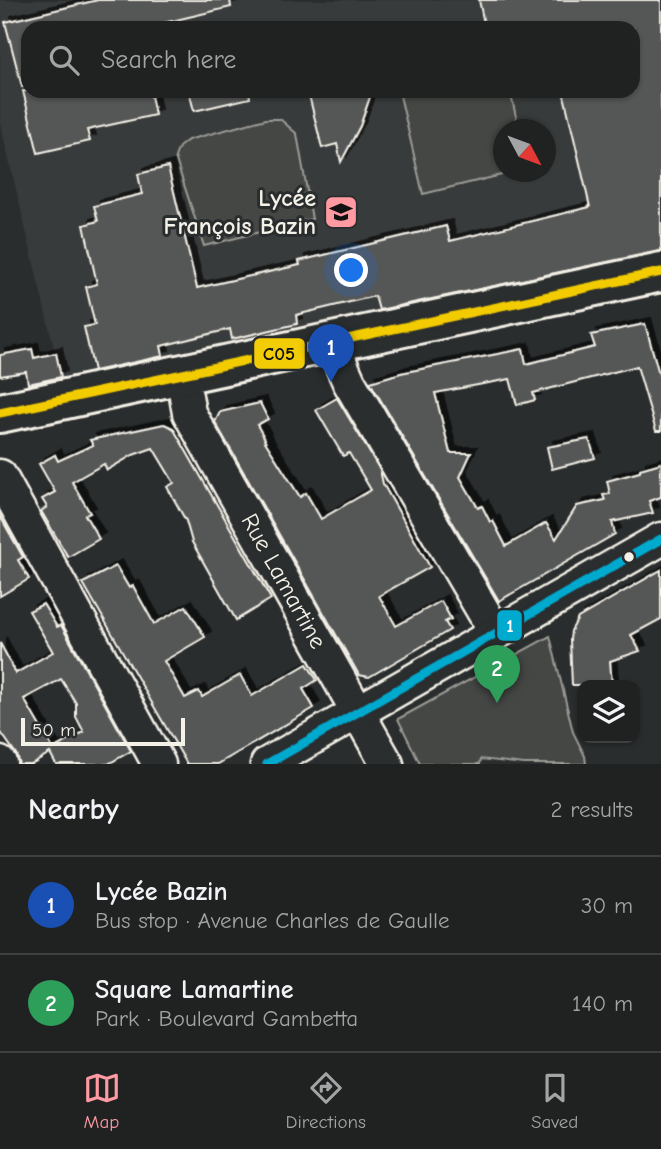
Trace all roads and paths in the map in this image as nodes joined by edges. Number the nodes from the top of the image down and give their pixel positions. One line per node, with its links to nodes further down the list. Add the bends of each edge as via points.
1 (661, 272): 3 (main road)
2 (661, 299): 3 (main road)
3 (338, 353): 4 (main road); 5 (main road); 9 (street)
4 (186, 396): 6 (main road); 10 (street, Rue Lamartine, via 189,412)
5 (0, 413)
6 (0, 433)
7 (0, 475): 11 (street)
8 (661, 539): 9 (street)
9 (496, 633): 10 (street)
10 (358, 712): 12 (street); 13 (street, Rue Lamartine)
11 (159, 764)
12 (267, 764)
13 (387, 764)

